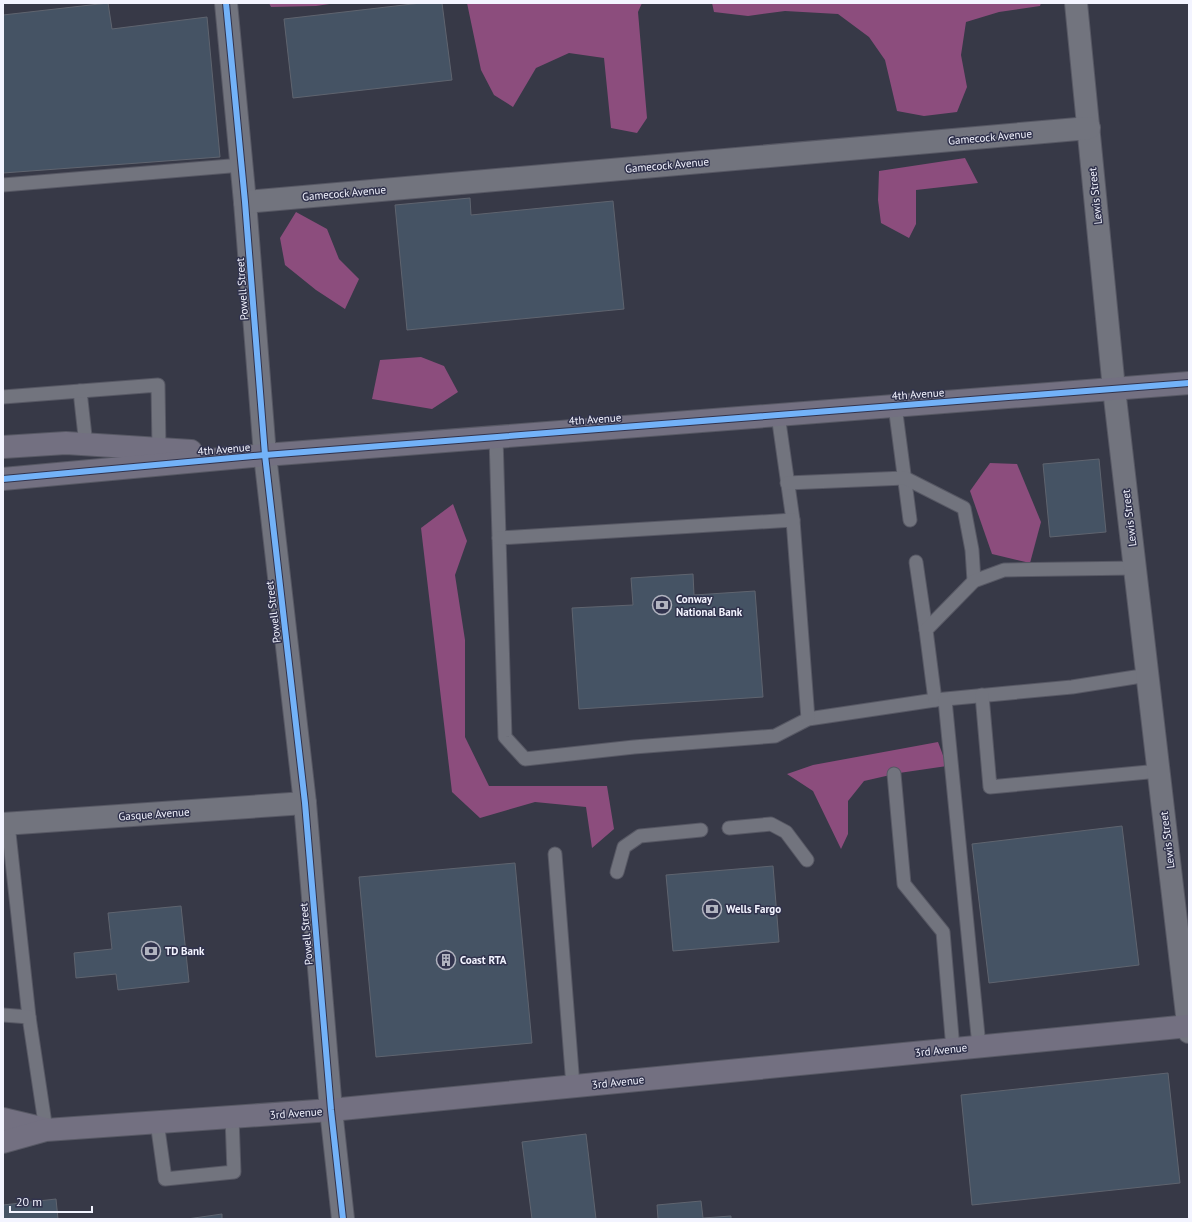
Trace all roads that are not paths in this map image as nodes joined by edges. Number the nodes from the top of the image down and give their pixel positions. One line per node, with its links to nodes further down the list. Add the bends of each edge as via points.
1 (226, 3): 4 (street, Powell Street)
2 (1076, 3): 3 (street, Lewis Street)
3 (1089, 128): 6 (street, Gamecock Avenue); 8 (street, Lewis Street)
4 (242, 165): 5 (lane); 6 (street, Powell Street)
5 (3, 185)
6 (245, 202): 17 (street, Powell Street)
7 (1189, 383): 8 (main road, 4th Avenue)
8 (1114, 389): 11 (main road, 4th Avenue); 25 (street, Lewis Street)
9 (80, 391): 10 (lane); 14 (lane); 16 (lane, via 158,385)
10 (3, 397)
11 (896, 406): 12 (main road, 4th Avenue); 18 (lane)
12 (778, 415): 13 (main road, 4th Avenue); 20 (lane)
13 (496, 437): 17 (main road, 4th Avenue); 23 (lane)
14 (86, 445): 15 (main road, 4th Avenue, via 66,443); 16 (main road, 4th Avenue)
15 (3, 447)
16 (159, 449): 17 (main road, 4th Avenue)
17 (265, 455): 19 (main road, 4th Avenue); 34 (street, Powell Street)
18 (904, 478): 20 (lane); 22 (lane); 26 (lane, via 964,508 972,550)
19 (3, 479)
20 (787, 483): 21 (lane)
21 (792, 520): 23 (lane); 31 (lane)
22 (910, 520)
23 (499, 538): 31 (lane, via 505,737 525,759 634,747 776,736)
24 (916, 562): 27 (lane)
25 (1135, 568): 26 (lane, via 1004,570); 28 (street, Lewis Street)
26 (974, 581): 27 (lane)
27 (926, 630): 30 (lane)
28 (1148, 675): 29 (lane, via 1072,687); 32 (street, Lewis Street)
29 (982, 695): 30 (lane); 32 (lane, via 990,787)
30 (940, 700): 31 (lane); 44 (lane)
31 (808, 719)
32 (1158, 771): 43 (street, Lewis Street)
33 (894, 774): 45 (lane, via 904,884 943,932)
34 (305, 803): 35 (street, Gasque Avenue); 47 (street, Powell Street)
35 (5, 824): 42 (lane)
36 (729, 828): 39 (lane, via 772,824 786,832)
37 (701, 830): 40 (lane, via 640,836 624,846)
38 (555, 854): 46 (lane)
39 (807, 860)
40 (617, 872)
41 (3, 1015): 42 (lane)
42 (29, 1017): 52 (lane)
43 (1189, 1028): 44 (main road, 3rd Avenue)
44 (979, 1046): 45 (main road, 3rd Avenue)
45 (953, 1049): 46 (main road, 3rd Avenue)
46 (573, 1086): 47 (main road, 3rd Avenue)
47 (331, 1110): 48 (main road, 3rd Avenue); 54 (street, Powell Street)
48 (232, 1117): 50 (main road, 3rd Avenue); 50 (lane, via 234,1172 165,1179)
49 (3, 1119): 52 (main road, 3rd Avenue)
50 (156, 1122): 52 (main road, 3rd Avenue)
51 (3, 1128): 52 (main road)
52 (46, 1130): 53 (main road, 3rd Avenue)
53 (3, 1142)
54 (343, 1219)

